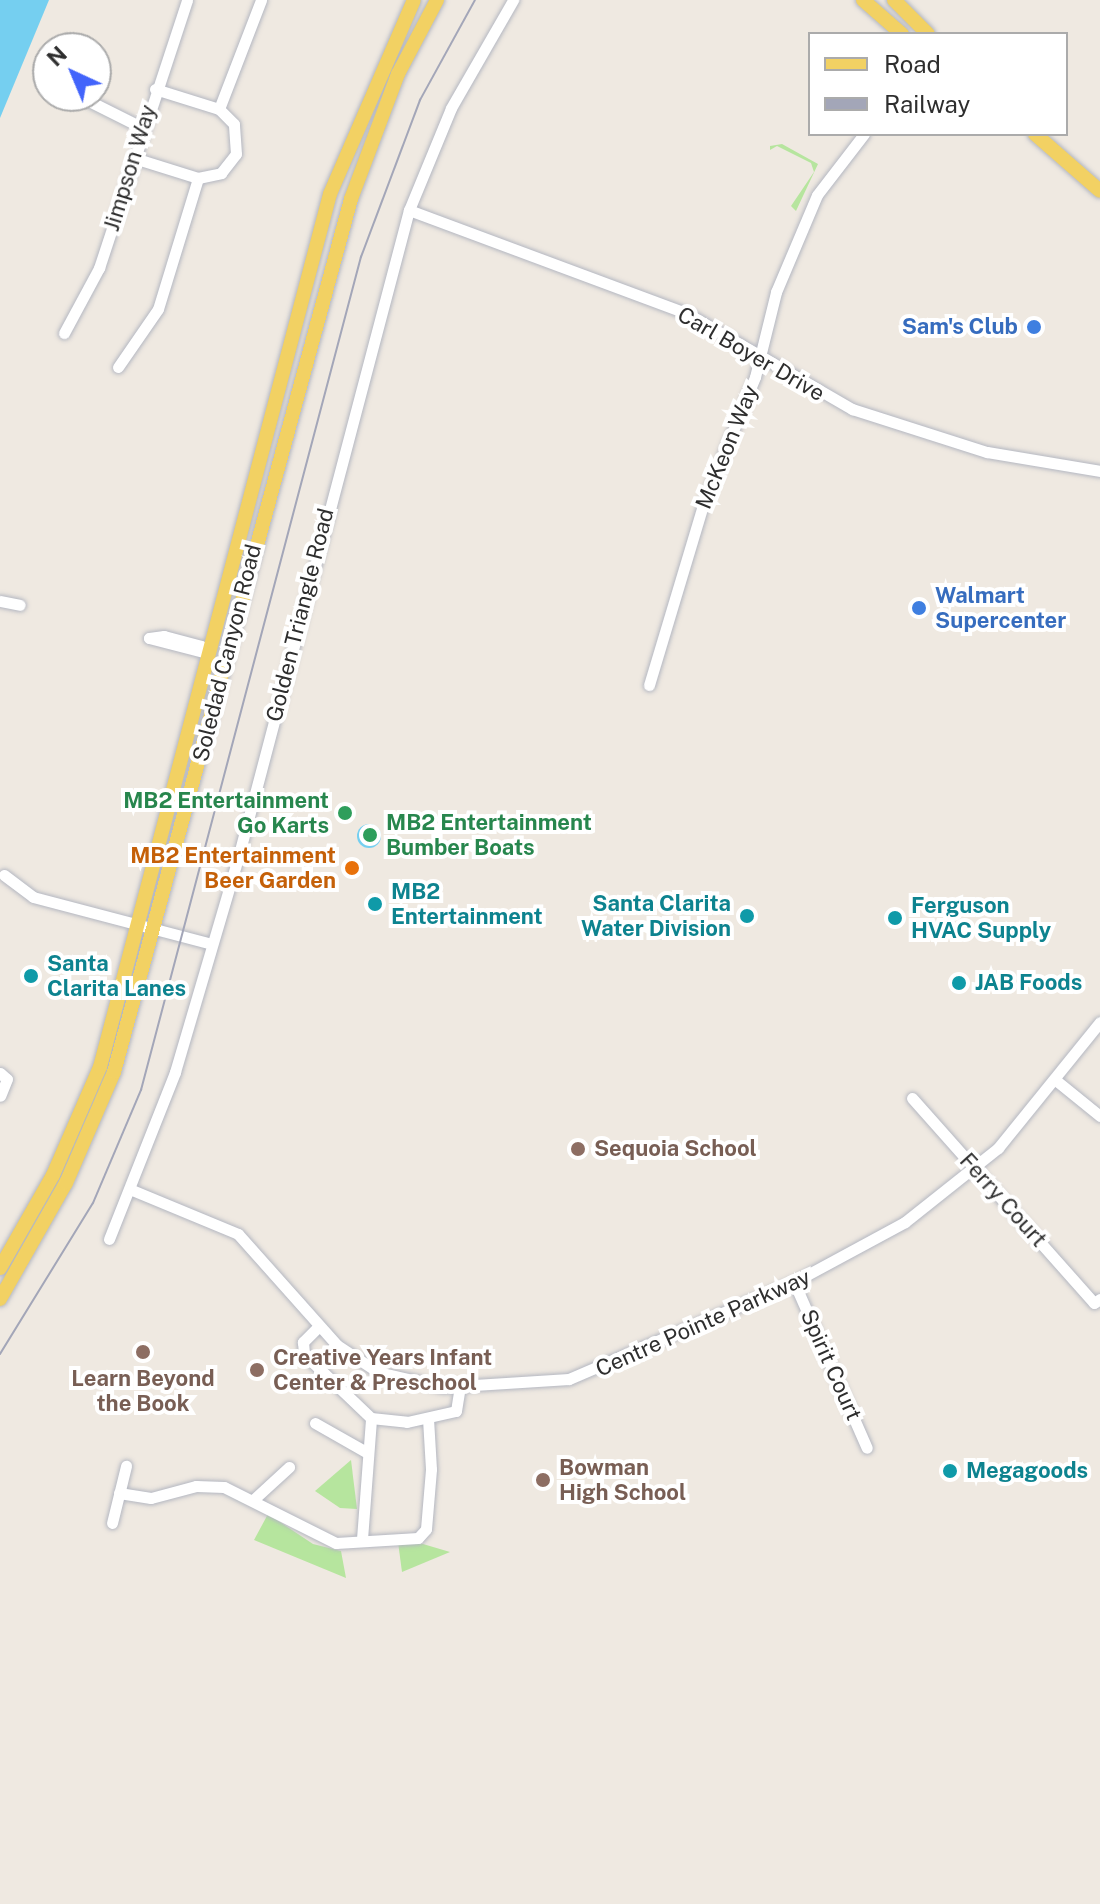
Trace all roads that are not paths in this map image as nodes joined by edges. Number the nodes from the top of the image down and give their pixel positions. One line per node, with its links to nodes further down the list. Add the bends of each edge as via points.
1 (187, 0): 11 (street, Jimpson Way)
2 (261, 0): 12 (street)
3 (414, 0): 19 (main road, Soledad Canyon Road)
4 (437, 0): 10 (main road, Soledad Canyon Road)
5 (513, 0): 21 (street, Golden Triangle Road, via 451,108)
6 (863, 0): 8 (main road)
7 (894, 0): 9 (main road)
8 (900, 32)
9 (926, 32)
10 (398, 74): 19 (main road); 22 (main road, Soledad Canyon Road)
11 (155, 89): 12 (street); 14 (street, Jimpson Way)
12 (219, 109): 18 (street, via 234,124 236,154 221,173)
13 (111, 112): 14 (street)
14 (143, 128): 17 (street, Jimpson Way)
15 (862, 136): 24 (street, McKeon Way, via 817,195 776,292)
16 (1037, 136): 20 (main road)
17 (134, 158): 18 (street); 23 (street, Jimpson Way, via 99,268)
18 (198, 178): 25 (street, via 158,309)
19 (335, 189): 22 (main road); 30 (main road, Soledad Canyon Road)
20 (1100, 191)
21 (409, 210): 24 (street, Carl Boyer Drive, via 633,290 688,314); 36 (street, Golden Triangle Road)
22 (337, 250): 27 (main road, Soledad Canyon Road)
23 (64, 333)
24 (760, 361): 26 (street, Carl Boyer Drive, via 836,403 964,446); 31 (street, McKeon Way, via 704,502)
25 (118, 367)
26 (1100, 471)
27 (265, 508): 30 (main road, via 221,640); 32 (main road, Soledad Canyon Road)
28 (0, 601): 29 (street)
29 (20, 605)
30 (207, 653): 32 (main road, via 215,668); 34 (main road, Soledad Canyon Road)
31 (649, 685)
32 (204, 742): 35 (main road, Soledad Canyon Road)
33 (4, 875): 34 (street, via 33,897)
34 (140, 925): 35 (street); 46 (main road, Soledad Canyon Road, via 100,1067 53,1175)
35 (156, 929): 36 (street); 48 (main road, Soledad Canyon Road, via 114,1072 66,1183)
36 (212, 944): 44 (street, Golden Triangle Road)
37 (1100, 1022): 39 (street, Centre Pointe Parkway)
38 (4, 1076): 40 (street)
39 (1058, 1082): 42 (street); 43 (street, Centre Pointe Parkway)
40 (0, 1096)
41 (912, 1098): 43 (street, Ferry Court)
42 (1100, 1116)
43 (976, 1168): 47 (street, Centre Pointe Parkway, via 880,1238); 49 (street, Ferry Court)
44 (132, 1190): 45 (street, Golden Triangle Road); 50 (street, Centre Pointe Parkway, via 238,1234)
45 (109, 1239)
46 (0, 1268)
47 (794, 1282): 51 (street, Centre Pointe Parkway, via 584,1375); 55 (street, Spirit Court)
48 (0, 1299)
49 (1097, 1301)
50 (319, 1326): 51 (street, Centre Pointe Parkway, via 378,1372); 52 (street, via 303,1342 304,1354)
51 (460, 1387): 53 (street, via 456,1411)
52 (371, 1418): 53 (street); 56 (street)
53 (428, 1418): 62 (street, via 423,1534)
54 (315, 1423): 56 (street)
55 (867, 1448)
56 (366, 1452): 62 (street)
57 (126, 1466): 59 (street)
58 (289, 1467): 60 (street)
59 (119, 1493): 60 (street, via 151,1498 214,1486); 61 (street)
60 (253, 1500): 62 (street, via 336,1543)
61 (112, 1523)
62 (362, 1539)

